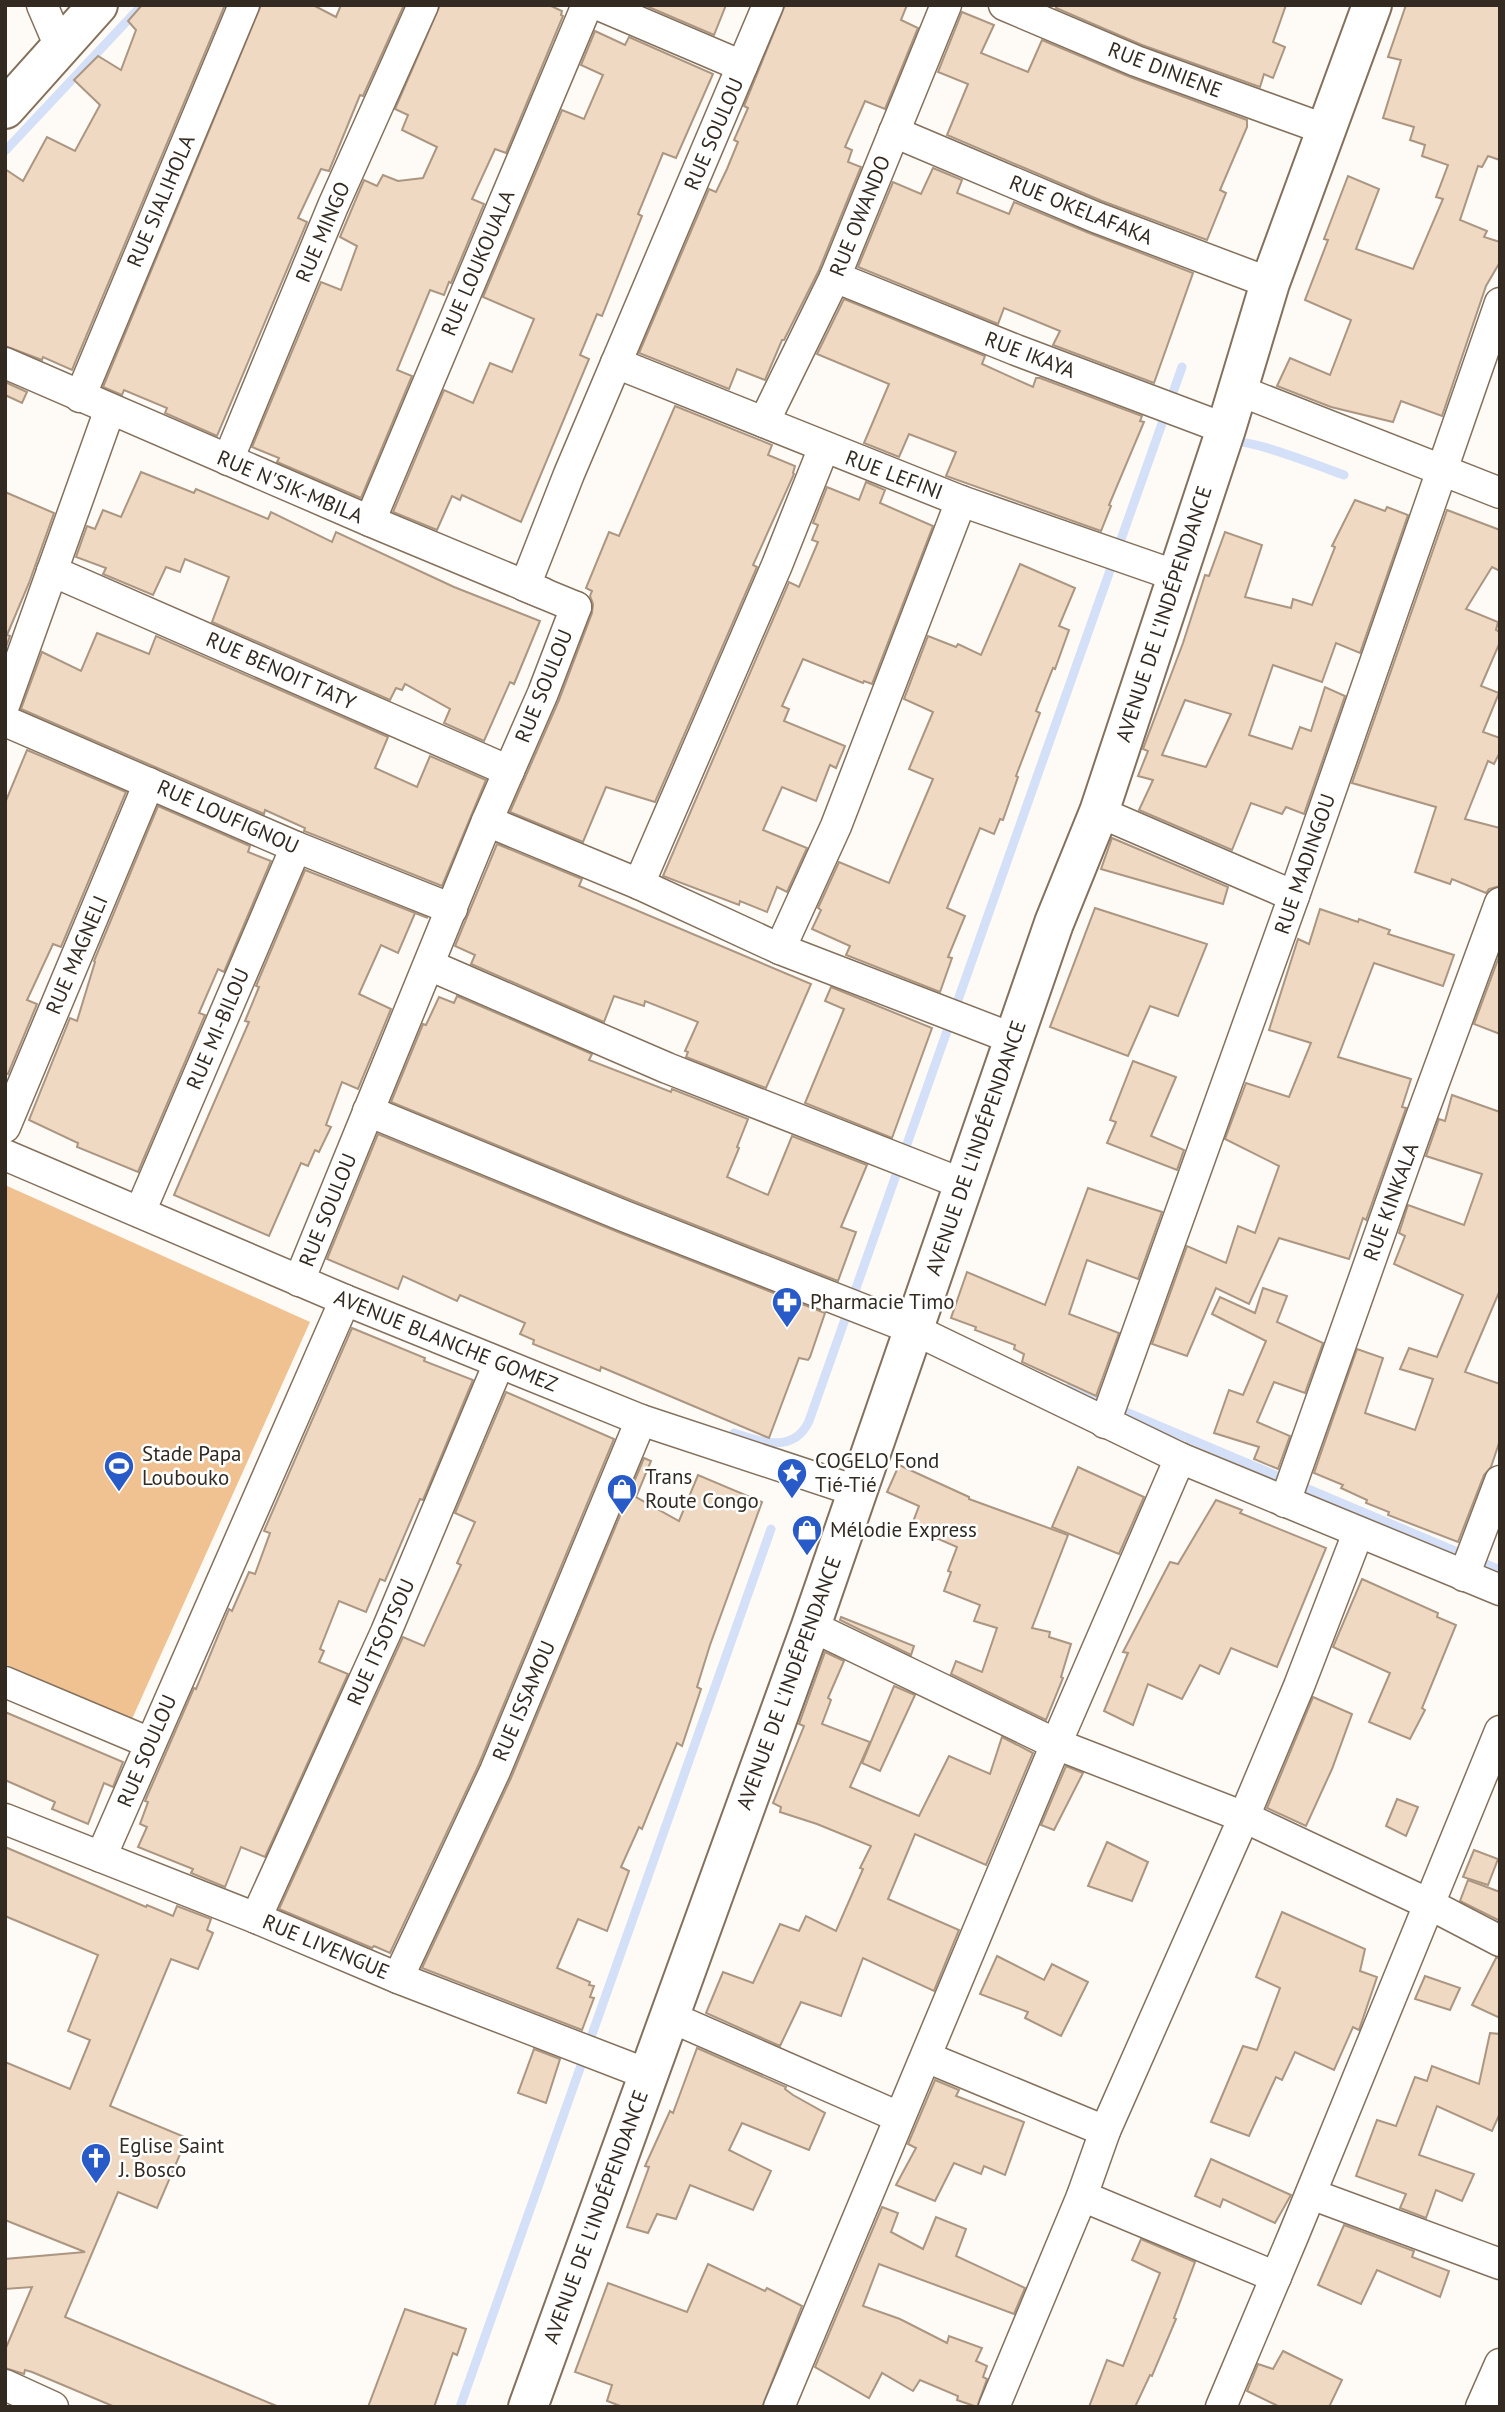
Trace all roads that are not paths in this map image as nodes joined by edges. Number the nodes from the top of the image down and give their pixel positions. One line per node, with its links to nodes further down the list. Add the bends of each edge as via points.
1 (42, 5): 11 (street)
2 (98, 5): 11 (street)
3 (244, 5): 22 (street, RUE SIALIHOLA)
4 (423, 5): 27 (street, RUE MINGO, via 333,206)
5 (587, 5): 31 (street, RUE LOUKOUALA)
6 (598, 5): 12 (street)
7 (768, 5): 12 (street, RUE SOULOU)
8 (946, 5): 15 (street, RUE OWANDO)
9 (1004, 5): 14 (street, RUE DINIENE, via 1136,61)
10 (1372, 5): 14 (street, AVENUE DE L'INDÉPENDANCE)
11 (60, 47): 13 (street)
12 (742, 66): 20 (street, RUE SOULOU)
13 (5, 109)
14 (1327, 130): 17 (street, AVENUE DE L'INDÉPENDANCE)
15 (894, 132): 16 (street, RUE OWANDO); 17 (street, RUE OKELAFAKA, via 1095,217)
16 (835, 277): 24 (street, RUE OWANDO); 25 (street, RUE IKAYA)
17 (1270, 283): 21 (street, AVENUE DE L'INDÉPENDANCE)
18 (1500, 303): 28 (street, RUE MADINGOU)
19 (5, 363): 22 (street, RUE N'SIK-MBILA)
20 (616, 363): 24 (street, RUE LEFINI); 34 (street, RUE SOULOU, via 525,586)
21 (1238, 390): 25 (street, AVENUE DE L'INDÉPENDANCE); 28 (street)
22 (80, 397): 23 (street, RUE N'SIK-MBILA)
23 (110, 409): 27 (street, RUE N'SIK-MBILA); 32 (street)
24 (764, 422): 26 (street, RUE LEFINI)
25 (1226, 429): 33 (street, AVENUE DE L'INDÉPENDANCE)
26 (824, 447): 30 (street, RUE LEFINI); 42 (street)
27 (228, 460): 31 (street, RUE N'SIK-MBILA)
28 (1440, 471): 29 (street); 43 (street, RUE MADINGOU)
29 (1500, 493)
30 (961, 501): 33 (street, RUE LEFINI); 46 (street, via 836,826)
31 (370, 522): 34 (street, RUE N'SIK-MBILA)
32 (52, 571): 35 (street); 37 (street, RUE BENOIT TATY)
33 (1177, 576): 39 (street, AVENUE DE L'INDÉPENDANCE)
34 (576, 607): 37 (street, RUE SOULOU)
35 (5, 704)
36 (5, 721): 38 (street, RUE LOUFIGNOU)
37 (509, 771): 40 (street, RUE SOULOU)
38 (149, 783): 41 (street, RUE LOUFIGNOU); 50 (street, RUE MAGNELI)
39 (1099, 812): 43 (street); 48 (street, AVENUE DE L'INDÉPENDANCE)
40 (487, 821): 42 (street); 45 (street, RUE SOULOU)
41 (296, 847): 45 (street, RUE LOUFIGNOU); 53 (street, RUE MI-BILOU)
42 (639, 884): 46 (street)
43 (1294, 896): 59 (street, RUE MADINGOU)
44 (1500, 903): 63 (street, RUE KINKALA)
45 (452, 909): 47 (street, RUE SOULOU)
46 (780, 949): 48 (street)
47 (429, 965): 49 (street, RUE SOULOU); 52 (street, via 667,1068)
48 (1014, 1039): 52 (street, AVENUE DE L'INDÉPENDANCE)
49 (368, 1111): 54 (street, RUE SOULOU); 56 (street)
50 (5, 1127)
51 (5, 1155): 53 (street, AVENUE BLANCHE GOMEZ)
52 (963, 1184): 56 (street, AVENUE DE L'INDÉPENDANCE)
53 (140, 1212): 54 (street, AVENUE BLANCHE GOMEZ)
54 (299, 1280): 55 (street, AVENUE BLANCHE GOMEZ)
55 (345, 1300): 57 (street, AVENUE BLANCHE GOMEZ); 70 (street, RUE SOULOU)
56 (914, 1329): 59 (street); 62 (street, AVENUE DE L'INDÉPENDANCE)
57 (499, 1363): 58 (street, AVENUE BLANCHE GOMEZ); 76 (street, RUE ITSOTSOU, via 386,1632)
58 (641, 1420): 62 (street, AVENUE BLANCHE GOMEZ); 78 (street, RUE ISSAMOU, via 504,1749)
59 (1105, 1423): 60 (street)
60 (1180, 1458): 63 (street); 71 (street)
61 (1500, 1481): 65 (street)
62 (856, 1491): 67 (street, AVENUE DE L'INDÉPENDANCE)
63 (1284, 1502): 64 (street)
64 (1358, 1533): 65 (street); 72 (street)
65 (1464, 1576): 66 (street)
66 (1500, 1590)
67 (811, 1626): 71 (street); 79 (street, AVENUE DE L'INDÉPENDANCE)
68 (5, 1682): 70 (street)
69 (1500, 1731): 75 (street)
70 (150, 1743): 74 (street, RUE SOULOU)
71 (1056, 1744): 72 (street); 80 (street)
72 (1244, 1817): 75 (street); 83 (street)
73 (5, 1819): 74 (street, RUE LIVENGUE)
74 (102, 1857): 76 (street, RUE LIVENGUE)
75 (1429, 1904): 77 (street); 84 (street)
76 (256, 1918): 78 (street, RUE LIVENGUE)
77 (1500, 1941)
78 (398, 1978): 81 (street, RUE LIVENGUE)
79 (668, 2016): 81 (street, AVENUE DE L'INDÉPENDANCE); 82 (street)
80 (926, 2057): 82 (street); 83 (street)
81 (647, 2074): 90 (street, AVENUE DE L'INDÉPENDANCE)
82 (899, 2117): 93 (street)
83 (1105, 2131): 85 (street)
84 (1311, 2194): 86 (street); 87 (street)
85 (1082, 2196): 87 (street); 94 (street)
86 (1500, 2264)
87 (1276, 2277): 91 (street)
88 (1500, 2364): 95 (street)
89 (5, 2385): 92 (street)
90 (536, 2404)
91 (1229, 2404)
92 (53, 2407)
93 (779, 2407)
94 (994, 2407)
95 (1481, 2407)

